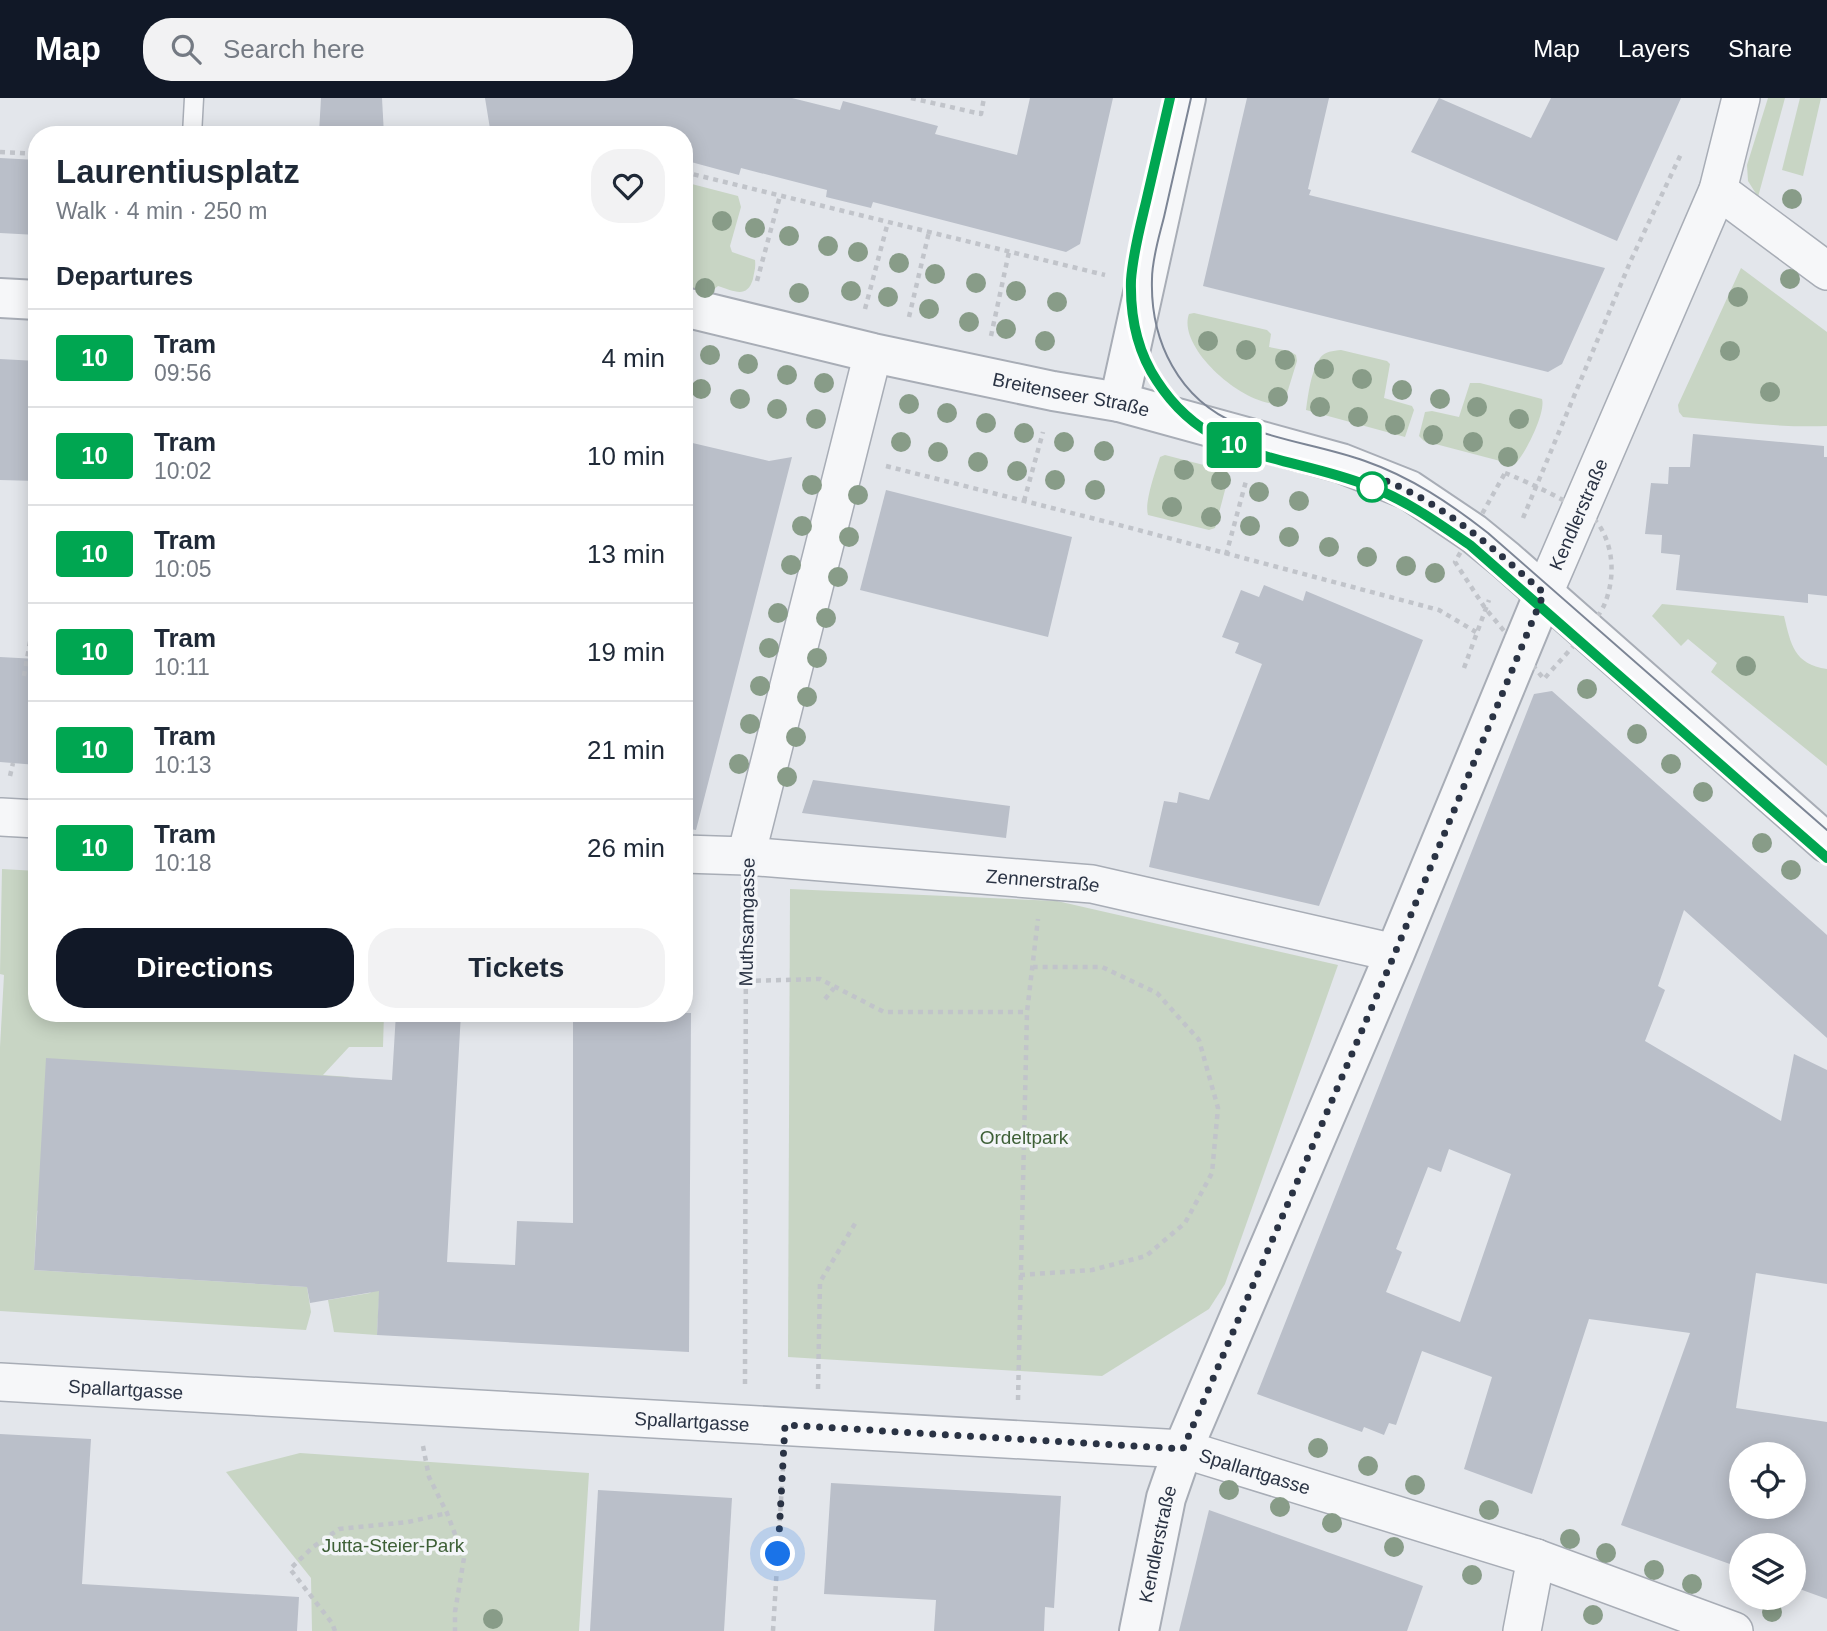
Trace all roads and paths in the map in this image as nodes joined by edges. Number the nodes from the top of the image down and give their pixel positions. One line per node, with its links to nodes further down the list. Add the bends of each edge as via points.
1 (194, 98): 6 (lane)
2 (911, 98): 3 (path, via 981,114)
3 (984, 98)
4 (1186, 98): 16 (street)
5 (1741, 98): 10 (street, Kendlerstraße)
6 (192, 126)
7 (0, 152): 8 (path)
8 (28, 154)
9 (693, 174): 11 (path)
10 (1718, 190): 15 (street); 29 (street, Kendlerstraße)
11 (780, 196): 12 (path); 20 (path)
12 (888, 222): 13 (path); 21 (path)
13 (929, 232): 14 (path); 21 (path)
14 (1009, 252): 16 (path); 22 (path)
15 (1827, 271)
16 (1145, 285): 24 (street)
17 (0, 298): 18 (street)
18 (28, 300)
19 (693, 309): 20 (street, Breitenseer Straße)
20 (746, 322): 21 (street, Breitenseer Straße)
21 (876, 354): 22 (street, Breitenseer Straße); 25 (street, Muthsamgasse)
22 (982, 376): 23 (street, Breitenseer Straße)
23 (1054, 391): 24 (street, Breitenseer Straße); 27 (path)
24 (1119, 402): 29 (street, Breitenseer Straße, via 1340,463 1409,490 1472,533)
25 (847, 456): 27 (path); 37 (street, Muthsamgasse)
26 (1247, 474): 28 (path)
27 (1024, 501): 28 (path)
28 (1226, 555): 30 (path, via 1438,610)
29 (1544, 593): 35 (street, Breitenseer Straße); 39 (street, Kendlerstraße)
30 (1476, 632)
31 (28, 653): 32 (path)
32 (24, 676)
33 (1, 817): 34 (street)
34 (28, 818)
35 (1827, 844)
36 (693, 854): 37 (street, Zennerstraße)
37 (746, 856): 38 (street, Zennerstraße); 41 (path, Muthsamgasse)
38 (1044, 880): 39 (street, Zennerstraße, via 1092,884); 40 (path)
39 (1395, 953): 51 (street, Kendlerstraße)
40 (1033, 967): 44 (path); 46 (path, via 1102,967 1157,993 1199,1040 1218,1108 1212,1173 1185,1223 1146,1256 1092,1270)
41 (746, 981): 42 (path, via 820,979); 48 (path, Muthsamgasse)
42 (834, 988): 43 (path); 44 (path, via 884,1012)
43 (825, 999)
44 (1027, 1012): 46 (path)
45 (856, 1222): 49 (path, via 820,1282)
46 (1020, 1275): 50 (path)
47 (0, 1382): 48 (street, Spallartgasse)
48 (745, 1423): 49 (street, Spallartgasse)
49 (802, 1426): 50 (street, Spallartgasse); 57 (path)
50 (1018, 1439): 51 (street, Spallartgasse)
51 (1183, 1449): 54 (street, Spallartgasse); 58 (street, Kendlerstraße, via 1166,1498)
52 (429, 1477): 53 (path)
53 (447, 1513): 55 (path, via 339,1529 290,1569); 56 (path, via 464,1559)
54 (1536, 1559): 59 (street); 60 (street, Spallartgasse)
55 (335, 1631)
56 (455, 1631)
57 (773, 1631)
58 (1139, 1631)
59 (1521, 1631)
60 (1734, 1631)

